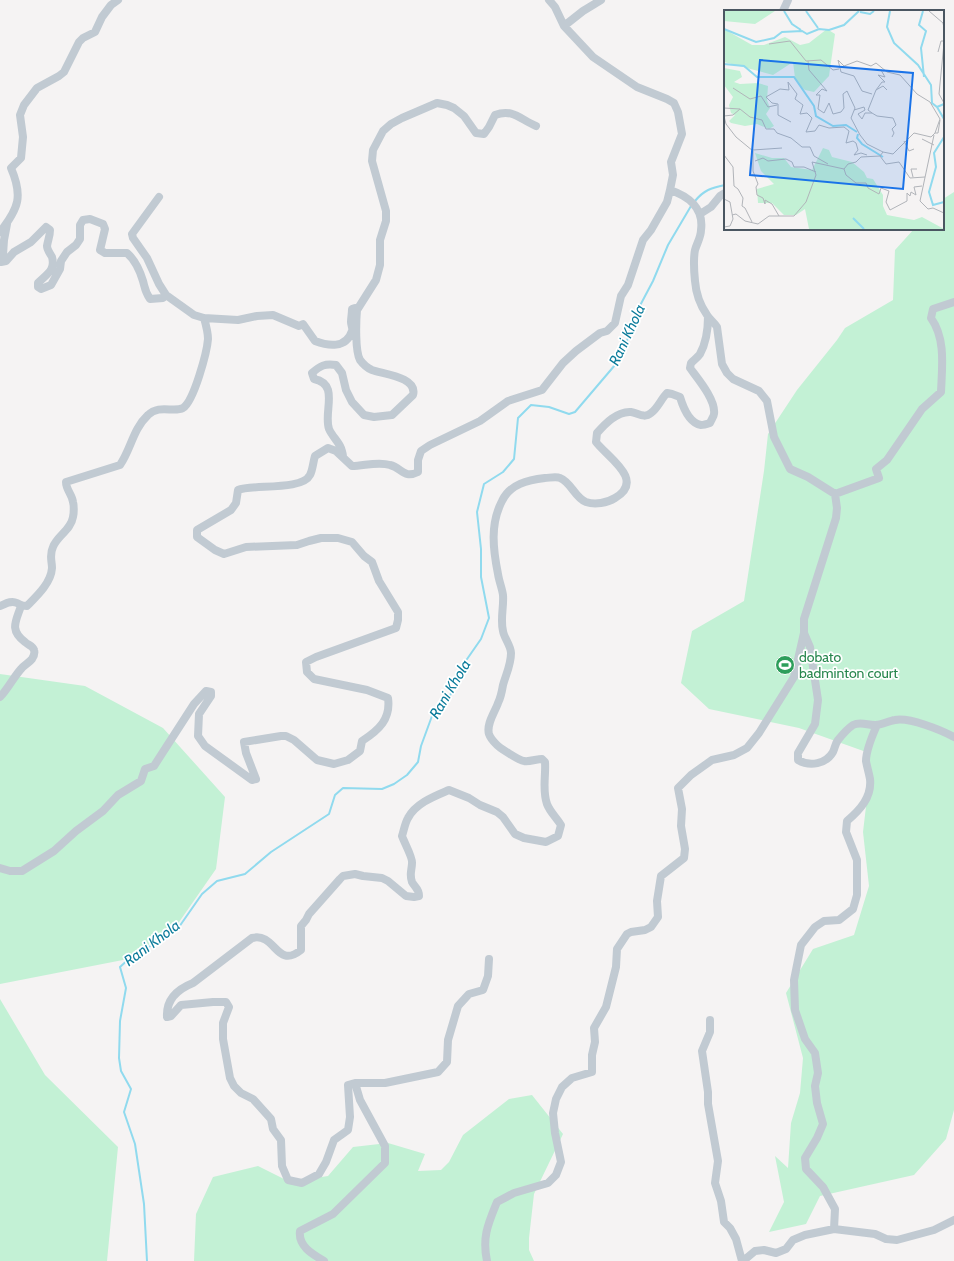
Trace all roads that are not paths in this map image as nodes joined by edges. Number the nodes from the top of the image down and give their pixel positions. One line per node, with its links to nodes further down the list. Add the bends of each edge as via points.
1 (118, 0): 12 (street, via 102,18 96,32 79,42 64,72 37,88 24,105 20,115 24,137 21,158 11,168 17,181 19,196 13,214)
2 (549, 0): 6 (street, via 555,6)
3 (601, 0): 6 (street)
4 (788, 0): 5 (street)
5 (783, 10)
6 (564, 26): 8 (street, via 604,65 638,87 674,103 682,134 671,162)
7 (536, 126): 17 (street, via 514,114 501,112 495,115 484,134 476,133 464,116 454,108 437,103 402,118 383,131 373,150 372,161 386,211 386,221 380,240 380,265 376,280)
8 (670, 190): 11 (street, via 690,200); 20 (street, via 667,202 644,240 628,285 621,296 615,323 576,351 542,390 508,401 480,421 430,445 421,451 418,472 413,475 391,465 352,466)
9 (724, 194): 11 (street)
10 (159, 197): 15 (street, via 132,234)
11 (700, 214): 18 (street, via 701,230 695,251 695,281 698,301)
12 (7, 222): 13 (street); 14 (street)
13 (0, 232)
14 (0, 260): 15 (street, via 6,261 46,227 50,230 47,245 52,266 49,274 38,283 38,287 41,289 51,286 60,269 61,260 80,239 80,225 83,220 90,219 102,224 105,229 100,250 104,253 127,253 138,268 145,293 150,298 163,298)
15 (166, 295): 19 (street, via 194,315)
16 (954, 302): 21 (street, via 933,309 931,318 938,327 941,341 941,392 922,409 887,460 876,469 879,478)
17 (357, 310): 19 (street, via 352,309 352,330 349,338 335,346 314,341 303,324 299,326 273,315 238,320); 20 (street, via 357,349 364,364 373,371 390,374 407,382 414,390 413,395 392,415 374,417 364,415 355,406 336,365 328,364 312,373 314,378 321,380 329,390 328,425 341,447)
18 (708, 317): 21 (street, via 717,327 722,364 727,373 733,379 760,391 767,401 774,437 790,469); 31 (street, via 704,341 699,355 691,363 690,368 712,402 714,414 710,423 702,425 695,422 686,412 680,397 667,393 651,413 645,416 630,412 616,416 597,433 596,442 624,471 627,480 621,495 594,504 584,501 560,478 535,479 523,482 505,494 493,527 502,592 503,632 511,651 510,665 492,717 489,735 496,745 525,762 542,758 545,762 544,793 553,815 561,824 558,836 546,842 524,838 515,834 497,812 449,790 415,808 408,818 402,836 411,856 412,882 419,890 419,896 406,896 382,878 354,874 343,876 301,926 301,950 296,954 283,956 263,938 252,938 193,983 176,992 169,1002 167,1017 181,1005 226,1002 229,1007 223,1023 223,1039 230,1078 234,1086 253,1099 271,1119 273,1129 282,1140 282,1166 288,1180 302,1184 319,1174 334,1140 348,1130 348,1086)
19 (204, 318): 23 (street, via 208,337 206,353 197,383 186,404 183,408 161,409 149,413 136,429 120,465 66,482 73,502 73,517 67,529 53,545 51,575 42,591 27,606)
20 (343, 457): 28 (street, via 328,448 315,456 310,475 305,481 245,487 238,490 236,503 231,510 197,530 197,537 224,554 246,548 297,545 322,538 338,538 352,542 372,562 379,581 398,612 396,628 306,662 307,672 314,679 367,690 388,698 390,708 382,726 362,741 360,751 348,760 334,764 317,760 286,736 244,742 256,779 252,780 205,746 198,736 199,714 211,696 211,692 206,691 194,704 154,766 145,769 141,781 118,795 103,811 54,851 22,871)
21 (835, 494): 24 (street, via 836,518 804,619)
22 (0, 606): 23 (street, via 15,602)
23 (21, 606): 25 (street, via 16,620 16,632 32,647 34,655)
24 (804, 633): 26 (street, via 810,647 818,700 815,724 798,753 798,760 818,764 832,753 837,741 854,725); 35 (street, via 794,676 747,748 734,755 712,760 678,788 682,809 684,858 661,876 657,901 658,917 651,927 627,934 617,949 616,967 606,1007 594,1028 592,1072 572,1078 562,1087 556,1099 553,1113 561,1162 556,1175 548,1183 514,1193 497,1202 486,1228 484,1248)
25 (0, 697)
26 (877, 725): 27 (street, via 896,719 907,720); 33 (street, via 866,759 870,781 866,799 860,810 847,821 846,826 857,860 857,895 853,909 839,920 824,921 814,927 801,945 794,980 795,1010 805,1039 815,1053 818,1073 815,1086 816,1102 823,1124 805,1158 806,1169 823,1187 836,1209)
27 (954, 737)
28 (0, 868)
29 (490, 959): 31 (street, via 484,990 468,994 458,1006 448,1040 447,1062 438,1072 385,1083)
30 (710, 1020): 36 (street, via 710,1032 702,1051 718,1161 715,1183 724,1222 736,1239)
31 (355, 1083): 34 (street, via 360,1100 385,1146 385,1163 333,1214 300,1231 299,1238 304,1246)
32 (954, 1220): 33 (street, via 928,1232 897,1240 868,1232)
33 (834, 1229): 36 (street, via 805,1235 793,1240 786,1249 776,1253 755,1250)
34 (324, 1261)
35 (487, 1261)
36 (742, 1261)

